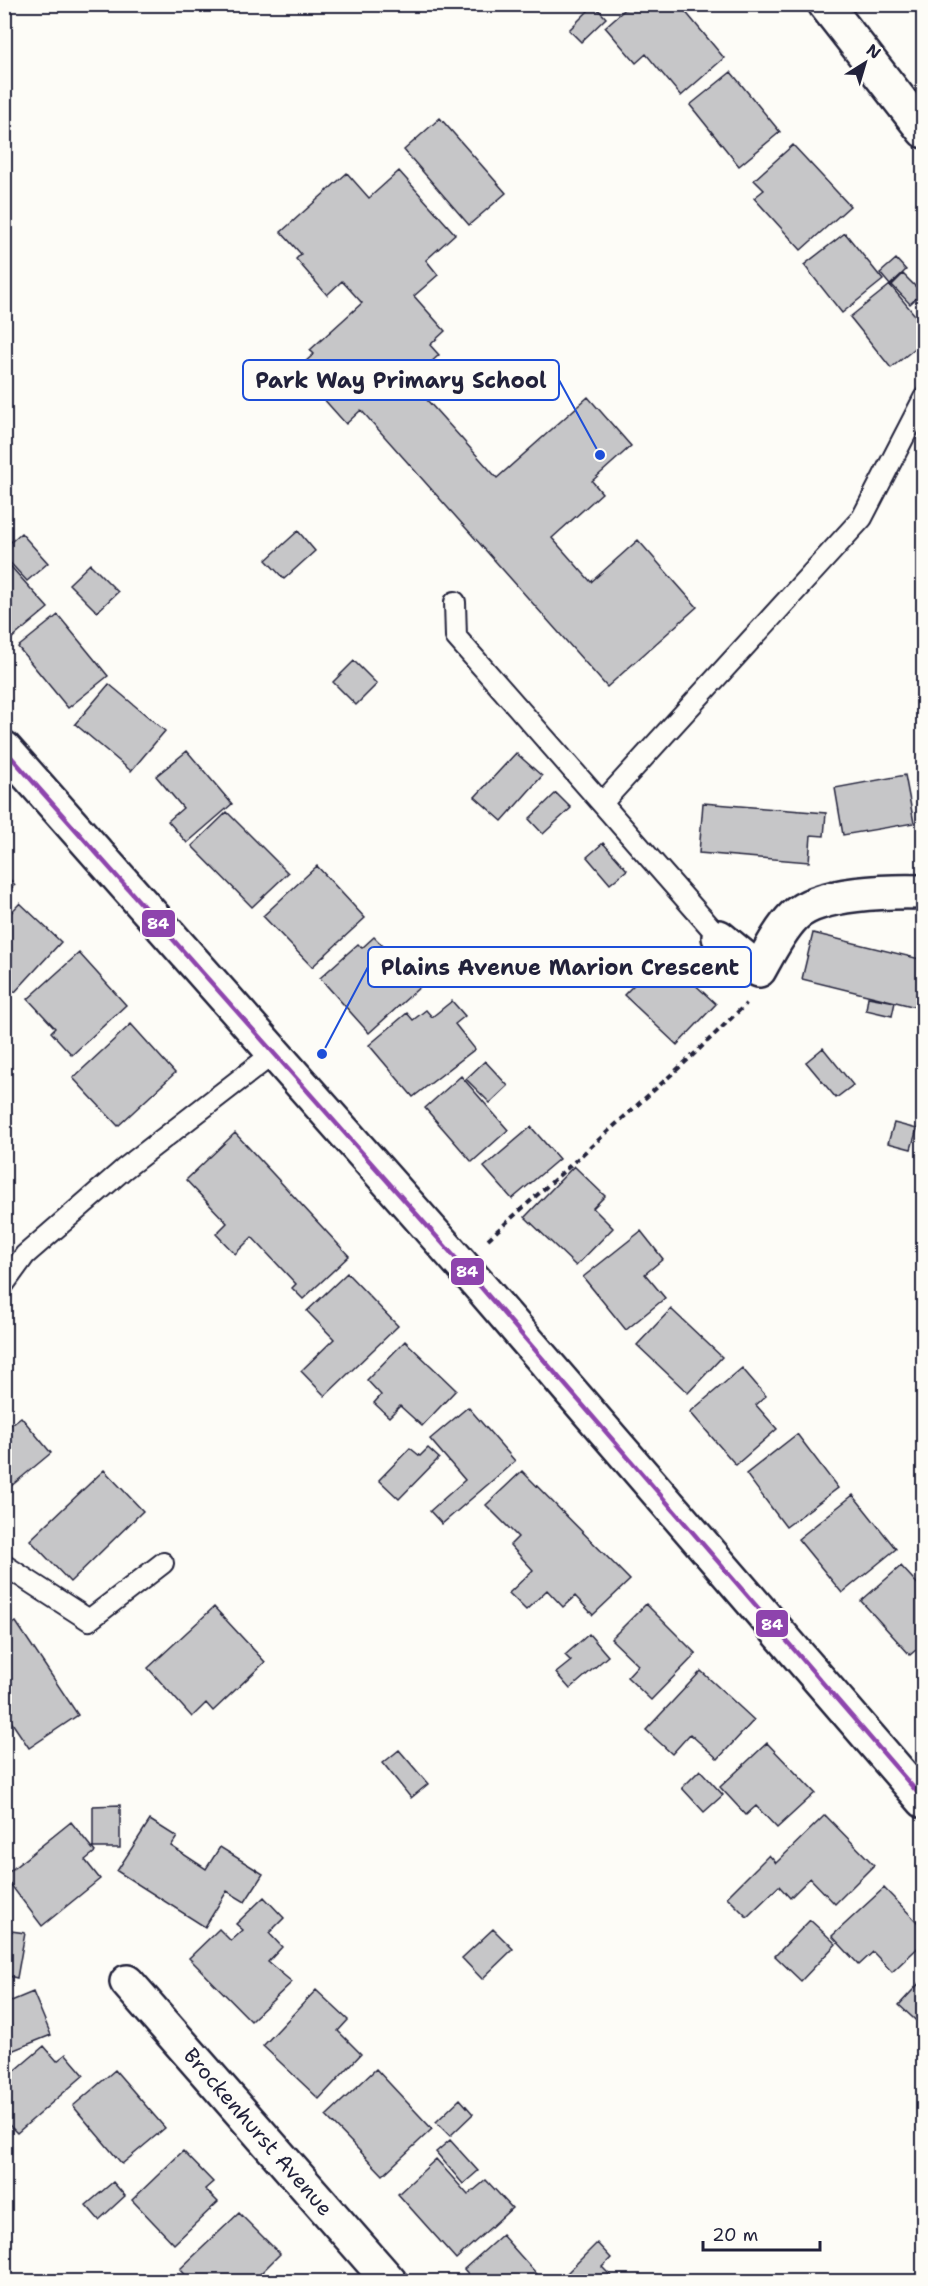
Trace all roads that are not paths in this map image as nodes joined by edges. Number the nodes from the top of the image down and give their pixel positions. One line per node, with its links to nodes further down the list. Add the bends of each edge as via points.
1 (825, 4): 2 (street)
2 (924, 130)
3 (924, 398): 6 (lane, via 862,518)
4 (455, 602): 6 (lane, via 456,637)
5 (4, 748): 9 (street)
6 (602, 803): 8 (lane)
7 (924, 892): 8 (street, via 815,903 795,915 759,970)
8 (719, 937)
9 (274, 1053): 10 (lane, via 124,1169 25,1255); 13 (street)
10 (4, 1284)
11 (163, 1563): 12 (lane, via 89,1620)
12 (4, 1565)
13 (924, 1801)
14 (127, 1982): 15 (street, Brockenhurst Avenue)
15 (390, 2282)

